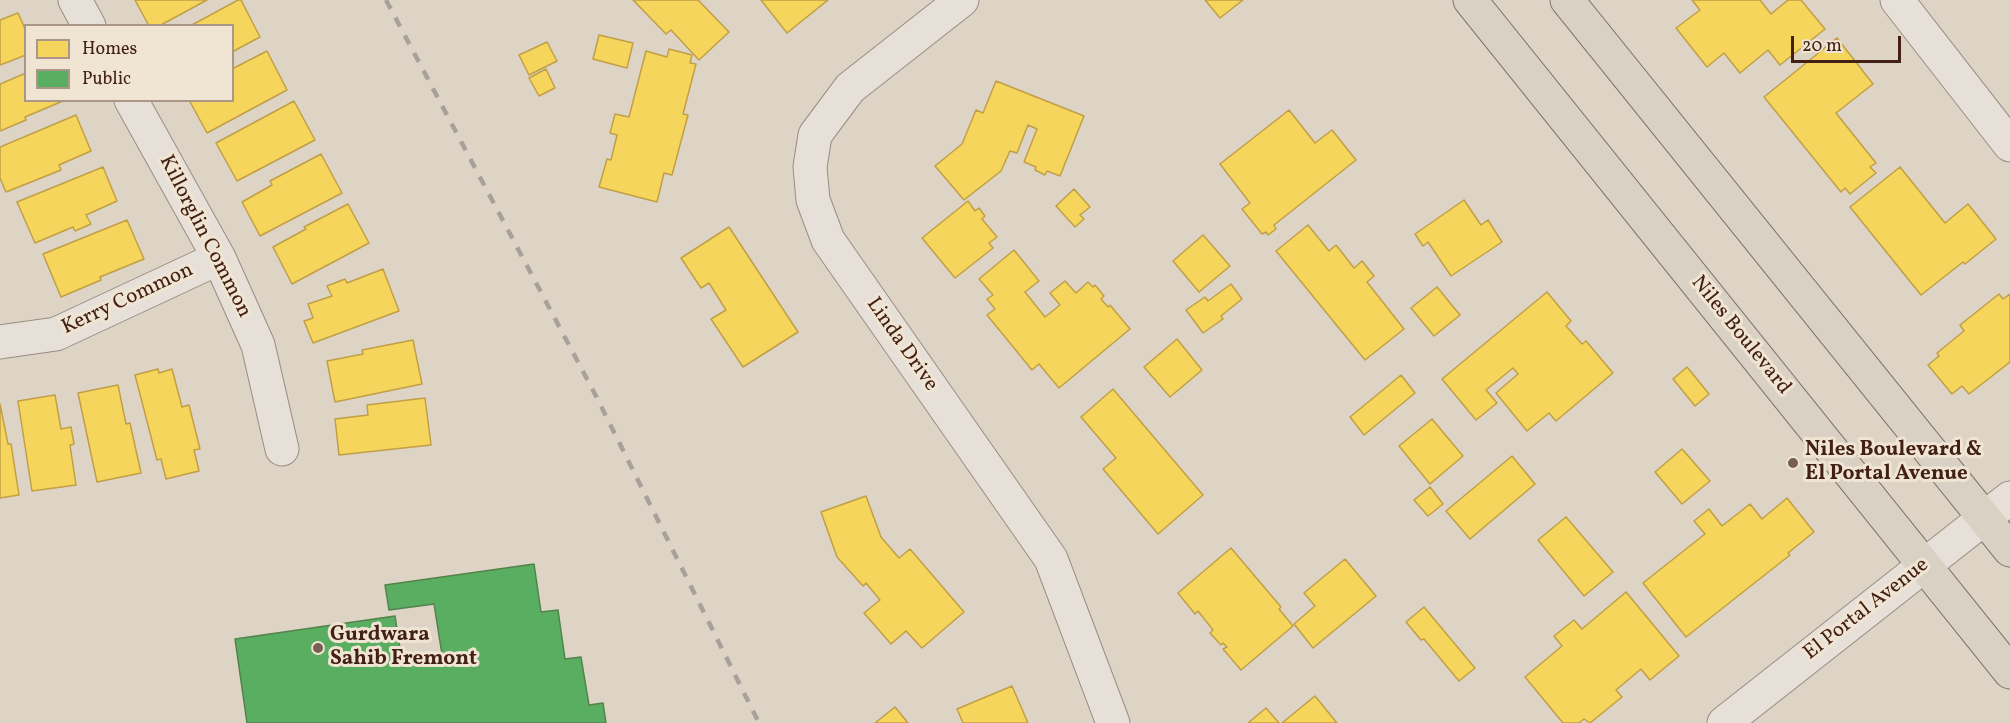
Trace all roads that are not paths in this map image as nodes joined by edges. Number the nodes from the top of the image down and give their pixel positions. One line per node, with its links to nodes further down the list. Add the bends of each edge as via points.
1 (75, 0): 6 (street)
2 (962, 0): 17 (street, Linda Drive, via 850,88 815,135 810,166 813,200 828,240 1051,559)
3 (1470, 0): 15 (main road, Niles Boulevard)
4 (1568, 0): 13 (main road)
5 (1897, 0): 8 (street)
6 (88, 24)
7 (132, 102): 9 (street, Killorglin Common)
8 (2010, 145)
9 (219, 258): 10 (street, Kerry Common, via 56,334); 11 (street, Killorglin Common, via 258,345)
10 (0, 342)
11 (282, 449)
12 (2010, 498): 13 (street, El Portal Avenue)
13 (1983, 518): 14 (main road); 15 (street, El Portal Avenue)
14 (2010, 550)
15 (1924, 565): 16 (main road, Niles Boulevard); 18 (street, El Portal Avenue)
16 (2010, 672)
17 (1113, 723)
18 (1725, 723)

